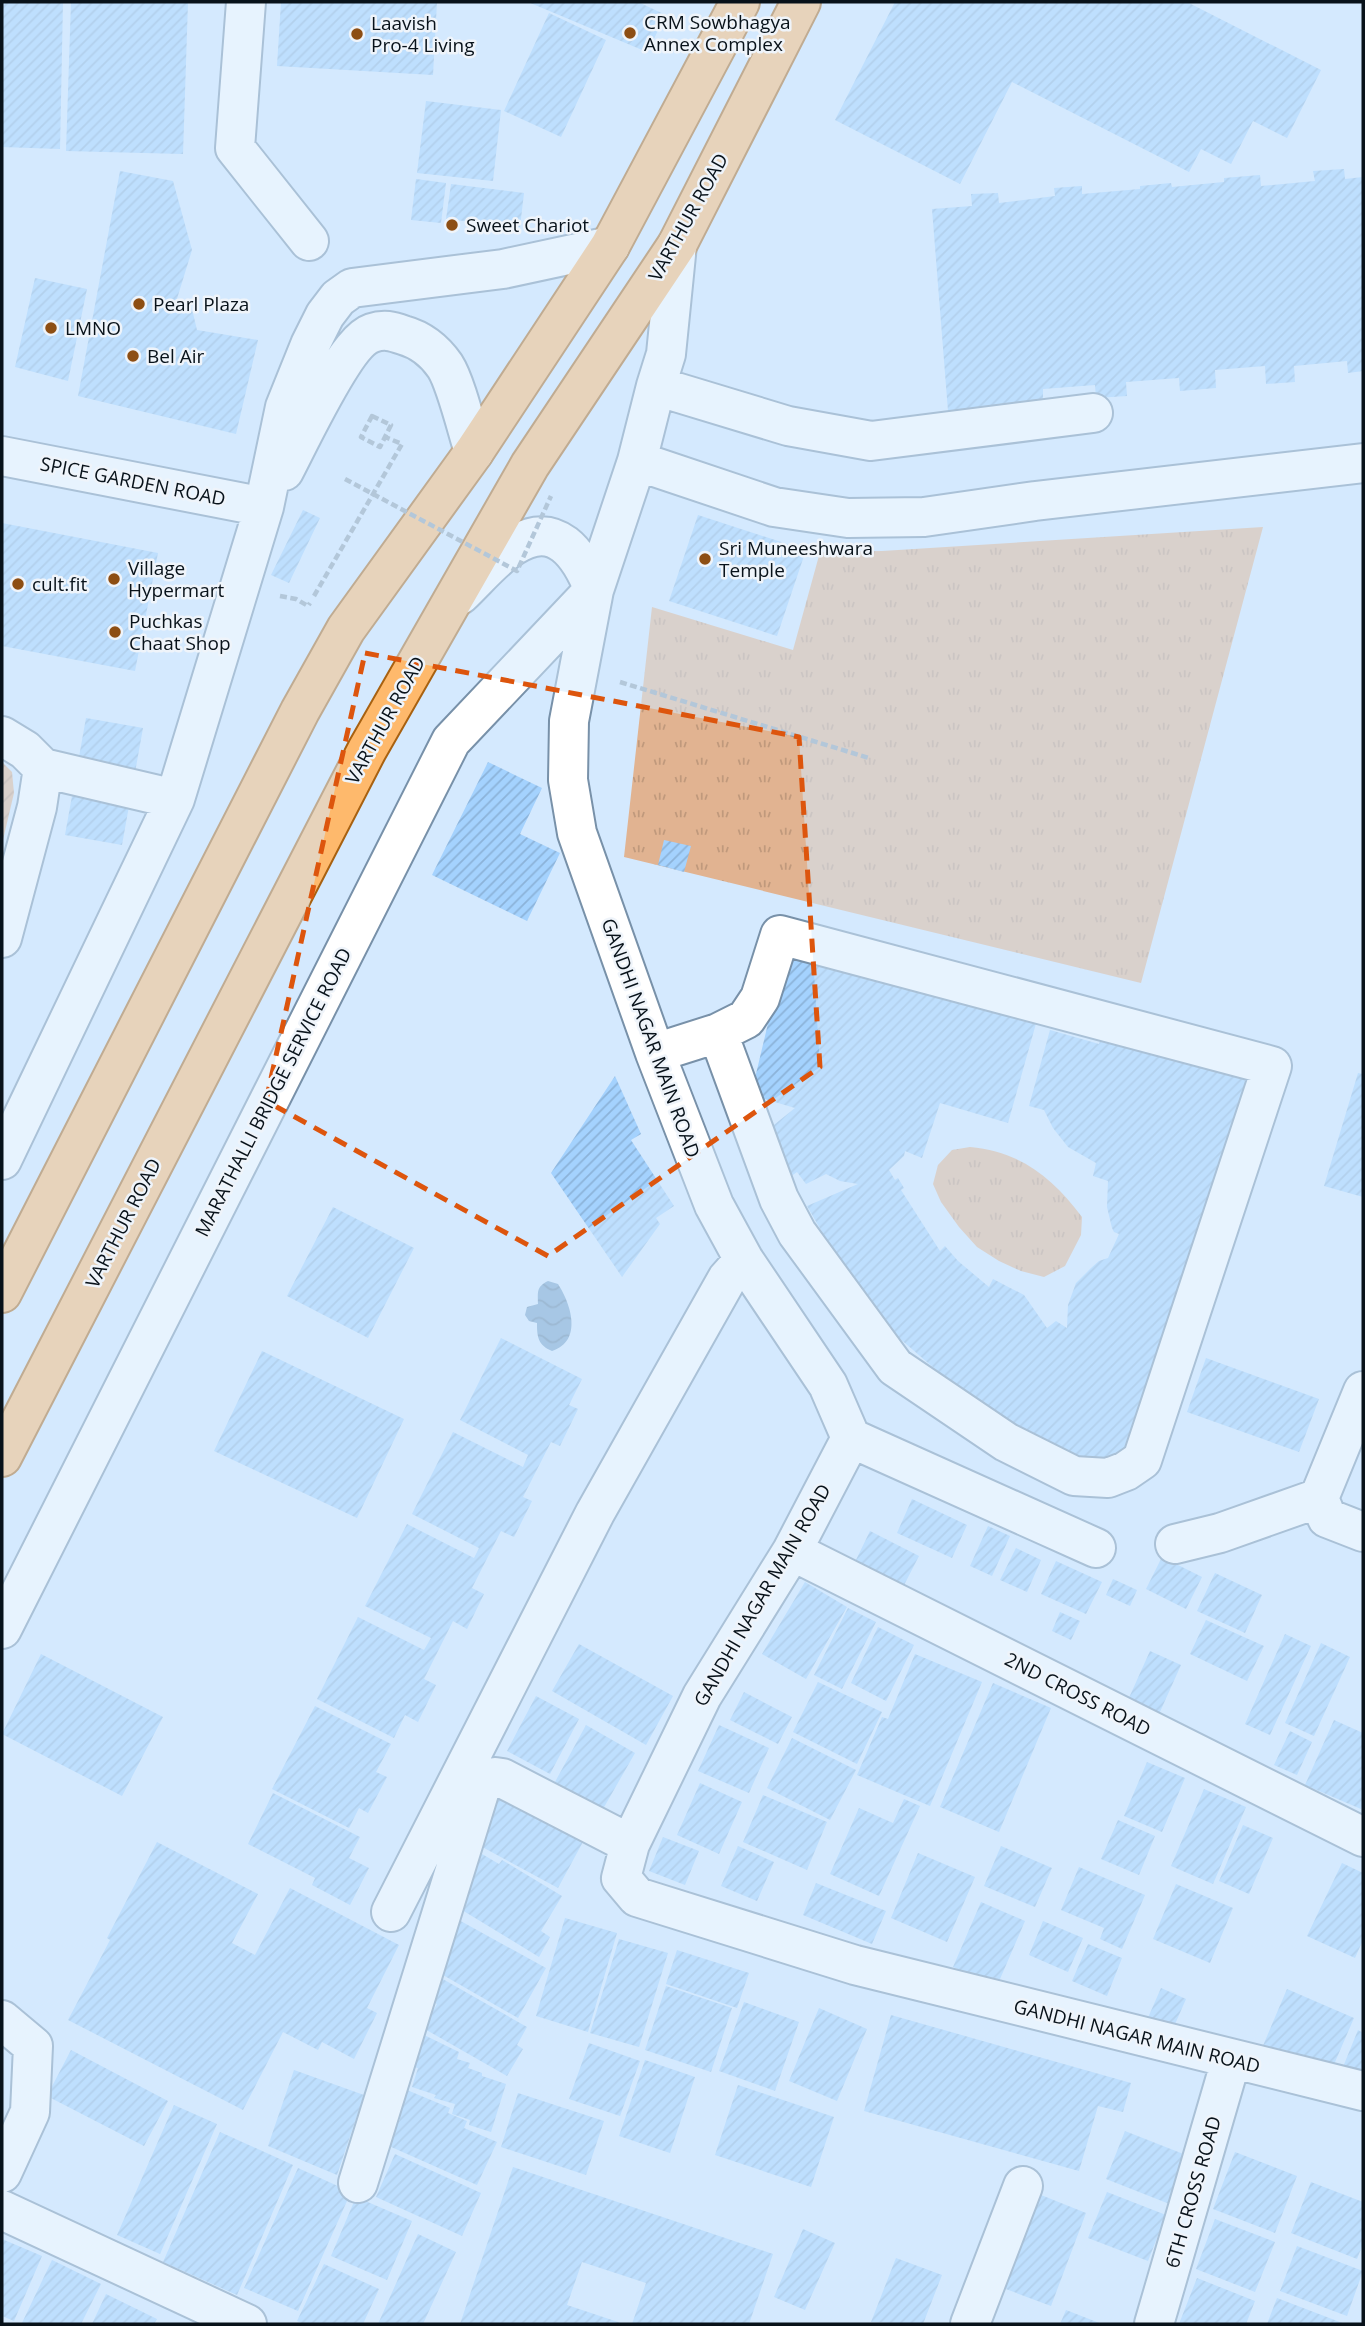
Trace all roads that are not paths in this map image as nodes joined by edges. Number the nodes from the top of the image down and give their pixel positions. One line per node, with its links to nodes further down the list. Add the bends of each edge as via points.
1 (246, 2): 4 (street, via 235,148)
2 (740, 2): 6 (main road)
3 (801, 2): 5 (main road, VARTHUR ROAD)
4 (309, 240)
5 (677, 245): 7 (street, MARATHALLI BRIDGE SERVICE ROAD, via 666,354); 15 (main road, VARTHUR ROAD, via 530,465)
6 (610, 246): 9 (main road); 13 (street, via 503,268 370,284 352,288 338,298 310,345 285,407)
7 (656, 386): 8 (street, via 788,426 872,441); 11 (street, MARATHALLI BRIDGE SERVICE ROAD)
8 (1093, 413)
9 (474, 452): 13 (street, via 446,368 433,352 419,339 388,330 370,333 338,368); 24 (main road, via 339,641)
10 (2, 456): 13 (street, SPICE GARDEN ROAD)
11 (637, 461): 12 (street, via 774,507 848,518 924,517); 14 (street, MARATHALLI BRIDGE SERVICE ROAD)
12 (1363, 463)
13 (264, 507): 18 (street)
14 (594, 590): 15 (street, via 576,554 564,543 544,536 512,546); 21 (street, GANDHI NAGAR MAIN ROAD, via 569,721 568,780 577,834); 33 (street, MARATHALLI BRIDGE SERVICE ROAD, via 451,741)
15 (451, 603): 27 (main road, VARTHUR ROAD, via 367,750)
16 (2, 736): 17 (street)
17 (43, 768): 18 (street); 19 (street)
18 (175, 799): 22 (street)
19 (2, 938)
20 (718, 1033): 20 (street, via 779,1199 797,1233 895,1367 1006,1442 1074,1476 1108,1478 1142,1460 1272,1066 780,934 760,998 746,1019); 21 (street)
21 (655, 1053): 23 (street, GANDHI NAGAR MAIN ROAD, via 714,1205)
22 (2, 1160)
23 (744, 1260): 26 (street, GANDHI NAGAR MAIN ROAD, via 828,1385); 36 (street, via 727,1279 595,1513)
24 (2, 1293)
25 (1363, 1391): 28 (street)
26 (851, 1438): 31 (street); 32 (street, GANDHI NAGAR MAIN ROAD)
27 (2, 1457)
28 (1319, 1498): 29 (street, via 1327,1518); 30 (street)
29 (1363, 1532)
30 (1175, 1544)
31 (1096, 1548)
32 (792, 1551): 34 (street, 2ND CROSS ROAD); 35 (street, GANDHI NAGAR MAIN ROAD, via 702,1696)
33 (2, 1629)
34 (1363, 1838)
35 (630, 1844): 38 (street, GANDHI NAGAR MAIN ROAD, via 621,1878 637,1898 855,1965); 41 (street, via 502,1778 482,1783)
36 (391, 1912)
37 (2, 2020): 40 (street, via 33,2046 30,2112)
38 (1231, 2060): 39 (street, GANDHI NAGAR MAIN ROAD); 46 (street, 6TH CROSS ROAD)
39 (1363, 2091)
40 (2, 2172)
41 (358, 2183)
42 (1023, 2186): 45 (street)
43 (2, 2210): 44 (street)
44 (247, 2324)
45 (970, 2324)
46 (1154, 2324)

